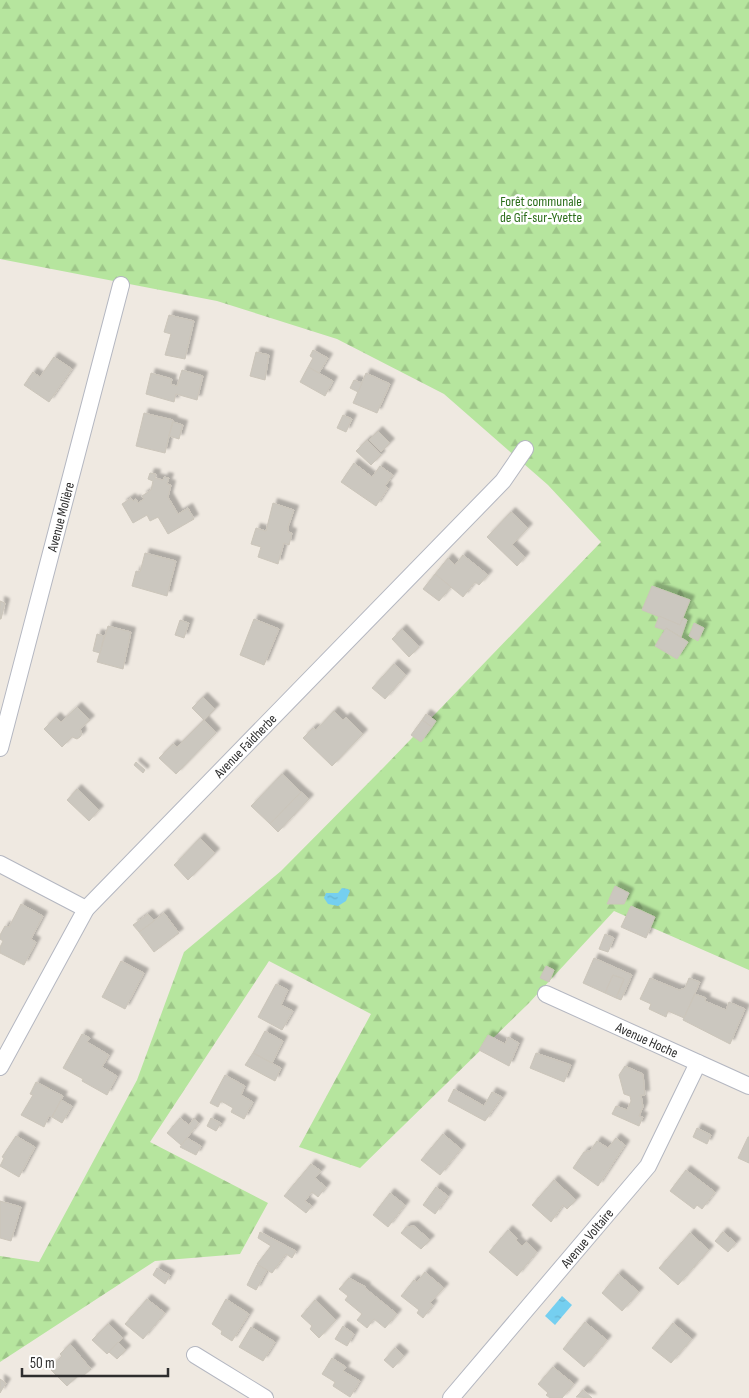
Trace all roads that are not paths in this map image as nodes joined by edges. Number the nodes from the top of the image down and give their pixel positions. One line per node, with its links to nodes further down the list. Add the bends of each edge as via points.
1 (121, 285): 3 (street, Avenue Molière)
2 (525, 449): 5 (street, Avenue Faidherbe, via 503,480)
3 (0, 748)
4 (0, 864): 5 (street)
5 (86, 909): 8 (street, Avenue Faidherbe)
6 (546, 994): 7 (street, Avenue Hoche)
7 (698, 1063): 9 (street, Avenue Hoche); 12 (street, Avenue Voltaire, via 648,1166)
8 (0, 1067)
9 (749, 1086)
10 (195, 1355): 11 (street)
11 (265, 1398)
12 (451, 1398)

